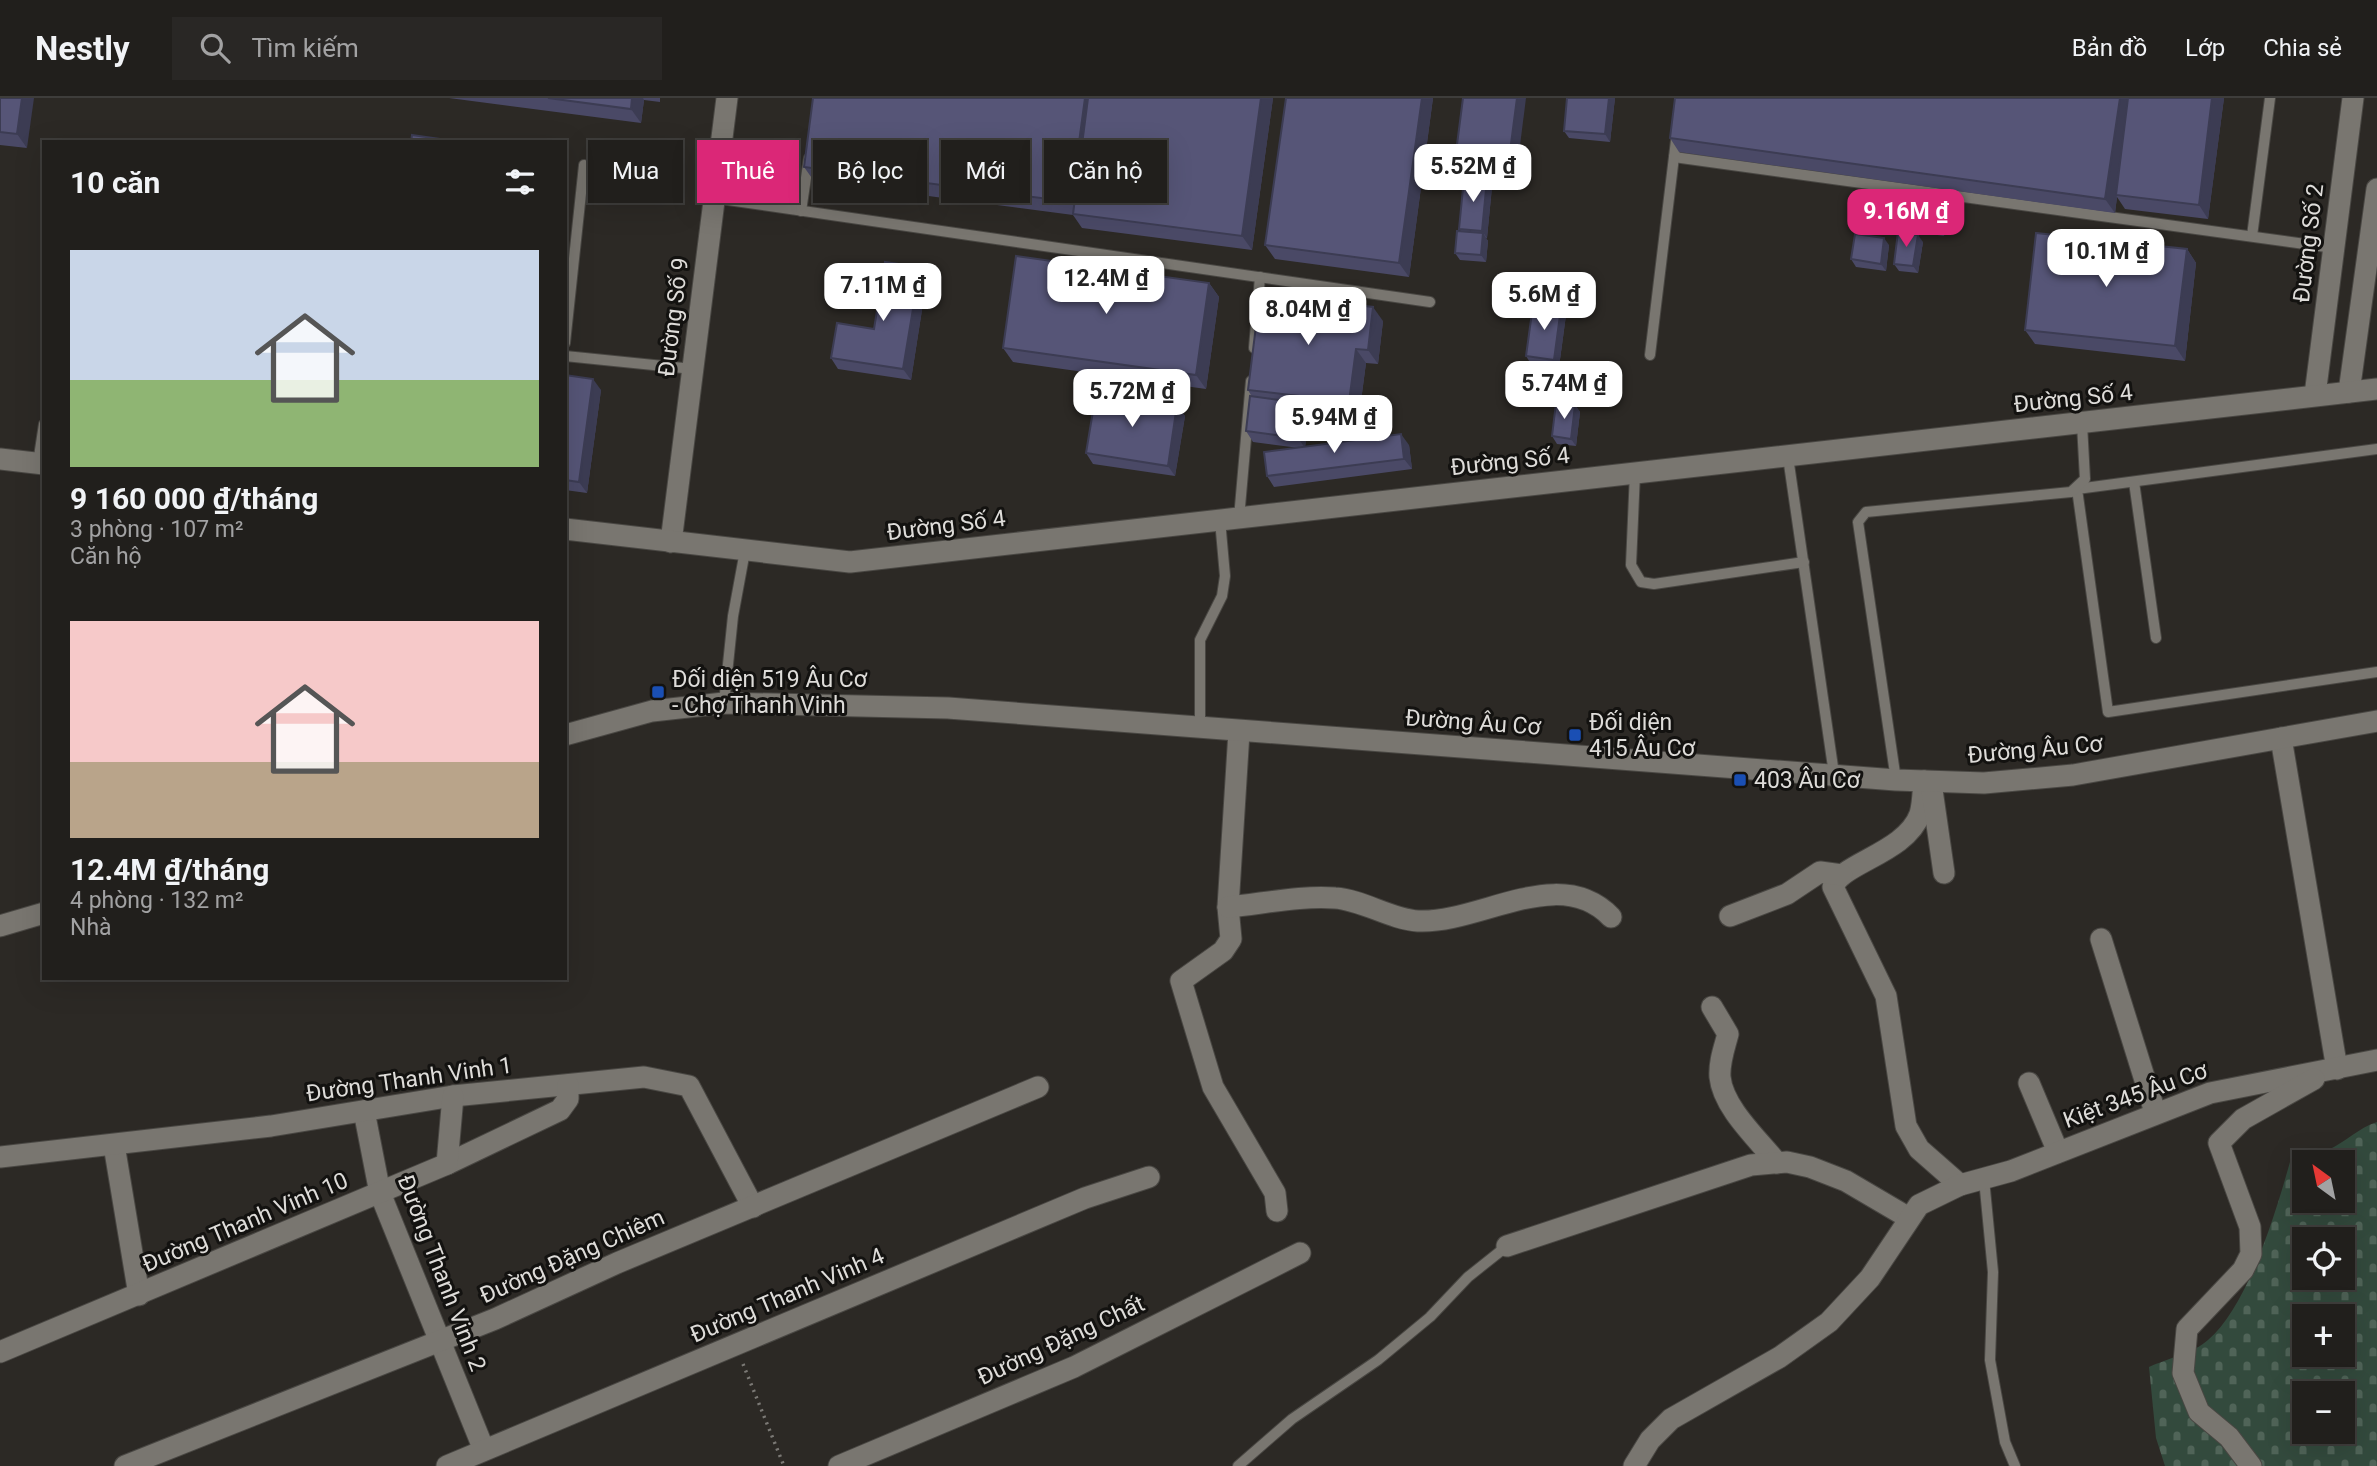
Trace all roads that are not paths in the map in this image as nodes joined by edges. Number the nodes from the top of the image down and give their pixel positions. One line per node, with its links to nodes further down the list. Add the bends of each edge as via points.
1 (727, 98): 5 (street, Đường Số 9)
2 (2270, 98): 13 (lane)
3 (2353, 98): 14 (street, Đường Số 2)
4 (1678, 122): 7 (lane)
5 (722, 140)
6 (810, 148): 12 (lane)
7 (1674, 157): 13 (lane); 18 (lane)
8 (583, 164): 17 (lane)
9 (2377, 189): 24 (street)
10 (713, 203): 21 (street, Đường Số 9)
11 (747, 203): 12 (lane)
12 (801, 211): 15 (lane)
13 (2252, 236): 14 (lane)
14 (2334, 248): 25 (street, Đường Số 2)
15 (1260, 277): 16 (lane); 20 (lane)
16 (1430, 302)
17 (567, 315)
18 (1650, 355)
19 (567, 356): 21 (lane)
20 (1253, 358)
21 (693, 369): 36 (street, Đường Số 9)
22 (1252, 371): 34 (lane)
23 (2377, 389): 24 (street, Đường Số 4)
24 (2349, 392): 25 (street, Đường Số 4)
25 (2315, 395): 26 (street, Đường Số 4)
26 (2081, 424): 28 (street, Đường Số 4); 33 (lane, via 2086,474)
27 (2377, 449): 32 (lane)
28 (1788, 457): 31 (street, Đường Số 4); 38 (lane)
29 (0, 459): 30 (street)
30 (41, 464)
31 (1635, 473): 34 (street, Đường Số 4); 38 (lane, via 1631,565 1641,582 1654,584)
32 (2134, 482): 33 (lane); 39 (lane)
33 (2077, 489): 40 (lane, via 2108,712); 48 (lane, via 1861,516 1858,522)
34 (1229, 519): 37 (street, Đường Số 4, via 850,562); 43 (lane, via 1222,596 1200,640)
35 (567, 529): 36 (street, Đường Số 4)
36 (671, 542): 37 (street, Đường Số 4)
37 (745, 551): 41 (lane)
38 (1804, 562): 47 (lane)
39 (2156, 638)
40 (2377, 673)
41 (724, 703): 43 (street, Đường Âu Cơ, via 948,708); 45 (street, Đường Âu Cơ, via 653,711)
42 (2377, 721): 46 (street, Đường Âu Cơ)
43 (1200, 729): 44 (street, Đường Âu Cơ)
44 (1239, 732): 47 (street, Đường Âu Cơ); 52 (street)
45 (567, 734)
46 (2281, 738): 49 (street, Đường Âu Cơ, via 2073,775 1984,783); 60 (street)
47 (1834, 774): 48 (street, Đường Âu Cơ)
48 (1896, 780): 49 (street, Đường Âu Cơ)
49 (1928, 781): 50 (street); 51 (street, via 1920,812 1908,832 1884,852)
50 (1944, 873)
51 (1842, 875): 54 (street, via 1820,873 1787,894); 74 (street, via 1833,887 1886,996 1906,1126 1919,1149)
52 (1228, 907): 55 (street, via 1335,898 1418,921 1554,894 1597,903); 77 (street, via 1231,939 1223,951 1181,981 1213,1087 1275,1193)
53 (42, 914): 56 (street)
54 (1730, 916)
55 (1611, 917)
56 (0, 926)
57 (2101, 939): 66 (street)
58 (1712, 1007): 70 (street, via 1728,1034 1720,1080 1731,1105)
59 (2377, 1060): 60 (street, Kiệt 345 Âu Cơ)
60 (2331, 1070): 66 (street, Kiệt 345 Âu Cơ, via 2210,1093); 91 (street, via 2244,1119 2219,1143 2250,1227 2251,1254 2236,1278 2187,1329 2183,1373 2199,1412 2229,1437)
61 (2029, 1083): 68 (street)
62 (568, 1085): 64 (street, Đường Thanh Vinh 1); 71 (street, Đường Thanh Vinh 10, via 568,1099 560,1110); 76 (street, Đường Thanh Vinh 1, via 644,1077 689,1086)
63 (1038, 1087): 76 (street, Đường Đặng Chiêm)
64 (453, 1096): 65 (street, Đường Thanh Vinh 1); 71 (street)
65 (364, 1111): 67 (street, Đường Thanh Vinh 1); 75 (street, Đường Thanh Vinh 2)
66 (2155, 1112): 68 (street, Kiệt 345 Âu Cơ)
67 (114, 1145): 69 (street, Đường Thanh Vinh 1); 81 (street)
68 (2058, 1152): 73 (street, Kiệt 345 Âu Cơ)
69 (0, 1157)
70 (1777, 1163): 78 (street, via 1810,1167); 79 (street, via 1751,1165)
71 (447, 1164): 75 (street, Đường Thanh Vinh 10)
72 (1149, 1177): 84 (street, Đường Thanh Vinh 4, via 1085,1198)
73 (1984, 1179): 74 (street, Kiệt 345 Âu Cơ); 90 (lane, via 1993,1272 1990,1360 2005,1442)
74 (1960, 1185): 78 (street, Kiệt 345 Âu Cơ)
75 (380, 1193): 81 (street, Đường Thanh Vinh 10); 82 (street, Đường Thanh Vinh 2)
76 (753, 1207): 82 (street, Đường Đặng Chiêm)
77 (1277, 1211)
78 (1914, 1211): 89 (street, via 1892,1250 1829,1322 1780,1357 1671,1419 1650,1440)
79 (1507, 1246): 88 (lane, via 1378,1360 1292,1419)
80 (1300, 1253): 87 (street, Đường Đặng Chất, via 1074,1367)
81 (139, 1295): 83 (street, Đường Thanh Vinh 10)
82 (439, 1341): 84 (street, Đường Thanh Vinh 2); 85 (street, Đường Đặng Chiêm)
83 (0, 1352)
84 (484, 1450): 86 (street, Đường Thanh Vinh 4)
85 (125, 1466)
86 (447, 1466)
87 (839, 1466)
88 (1238, 1466)
89 (1634, 1466)
90 (2015, 1466)
91 (2251, 1466)

